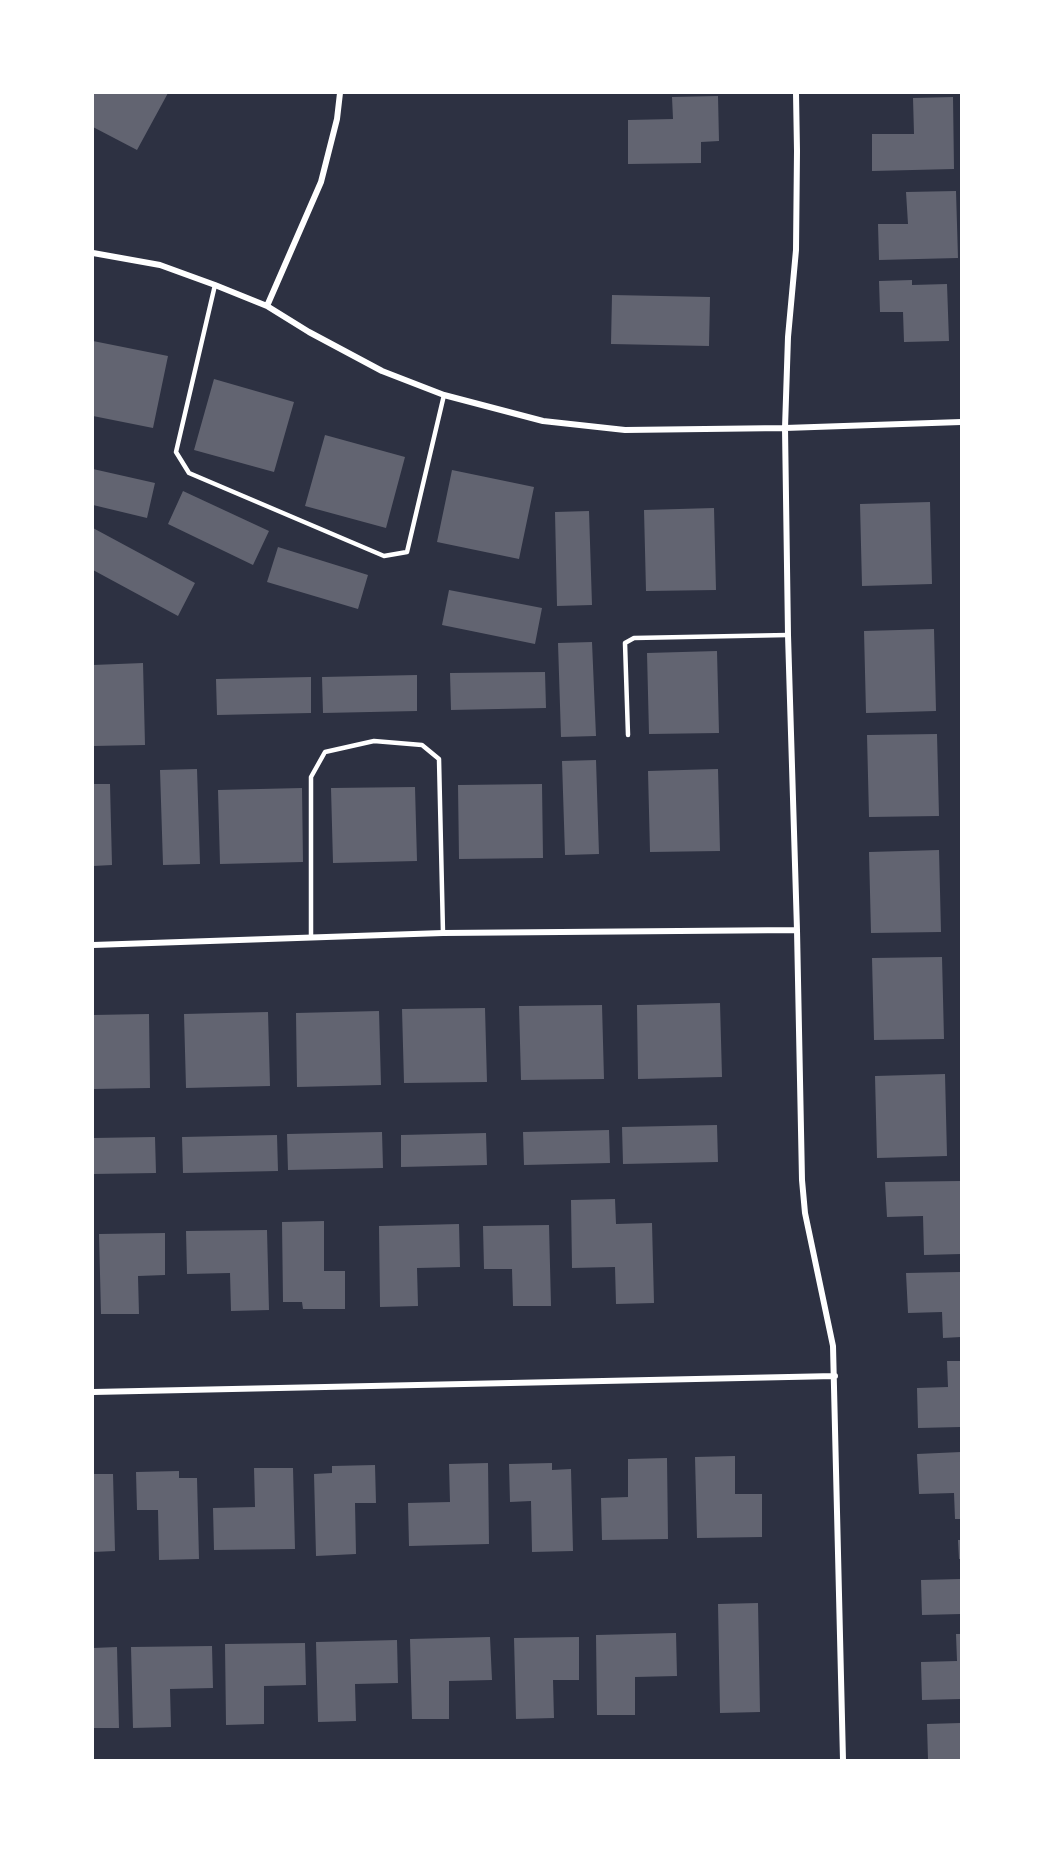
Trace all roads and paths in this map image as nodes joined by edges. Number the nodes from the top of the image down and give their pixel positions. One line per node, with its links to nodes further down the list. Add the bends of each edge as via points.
1 (340, 93): 5 (street, via 321,182)
2 (796, 93): 8 (street, via 796,250)
3 (93, 253): 4 (street, via 160,265)
4 (215, 285): 5 (street); 6 (lane, via 176,452 189,473 384,556 407,552)
5 (267, 306): 6 (street, via 382,371)
6 (444, 395): 8 (street, via 543,421 625,430)
7 (961, 422): 8 (street)
8 (785, 428): 9 (street)
9 (788, 635): 10 (lane, via 634,638 625,643); 11 (street)
10 (628, 735)
11 (797, 930): 12 (street); 15 (street, via 802,1180)
12 (442, 933): 13 (street); 13 (lane, via 439,759 422,746 374,741 325,752 311,777)
13 (311, 938): 14 (street)
14 (93, 945)
15 (835, 1376): 16 (street); 17 (street)
16 (93, 1392)
17 (843, 1760)

